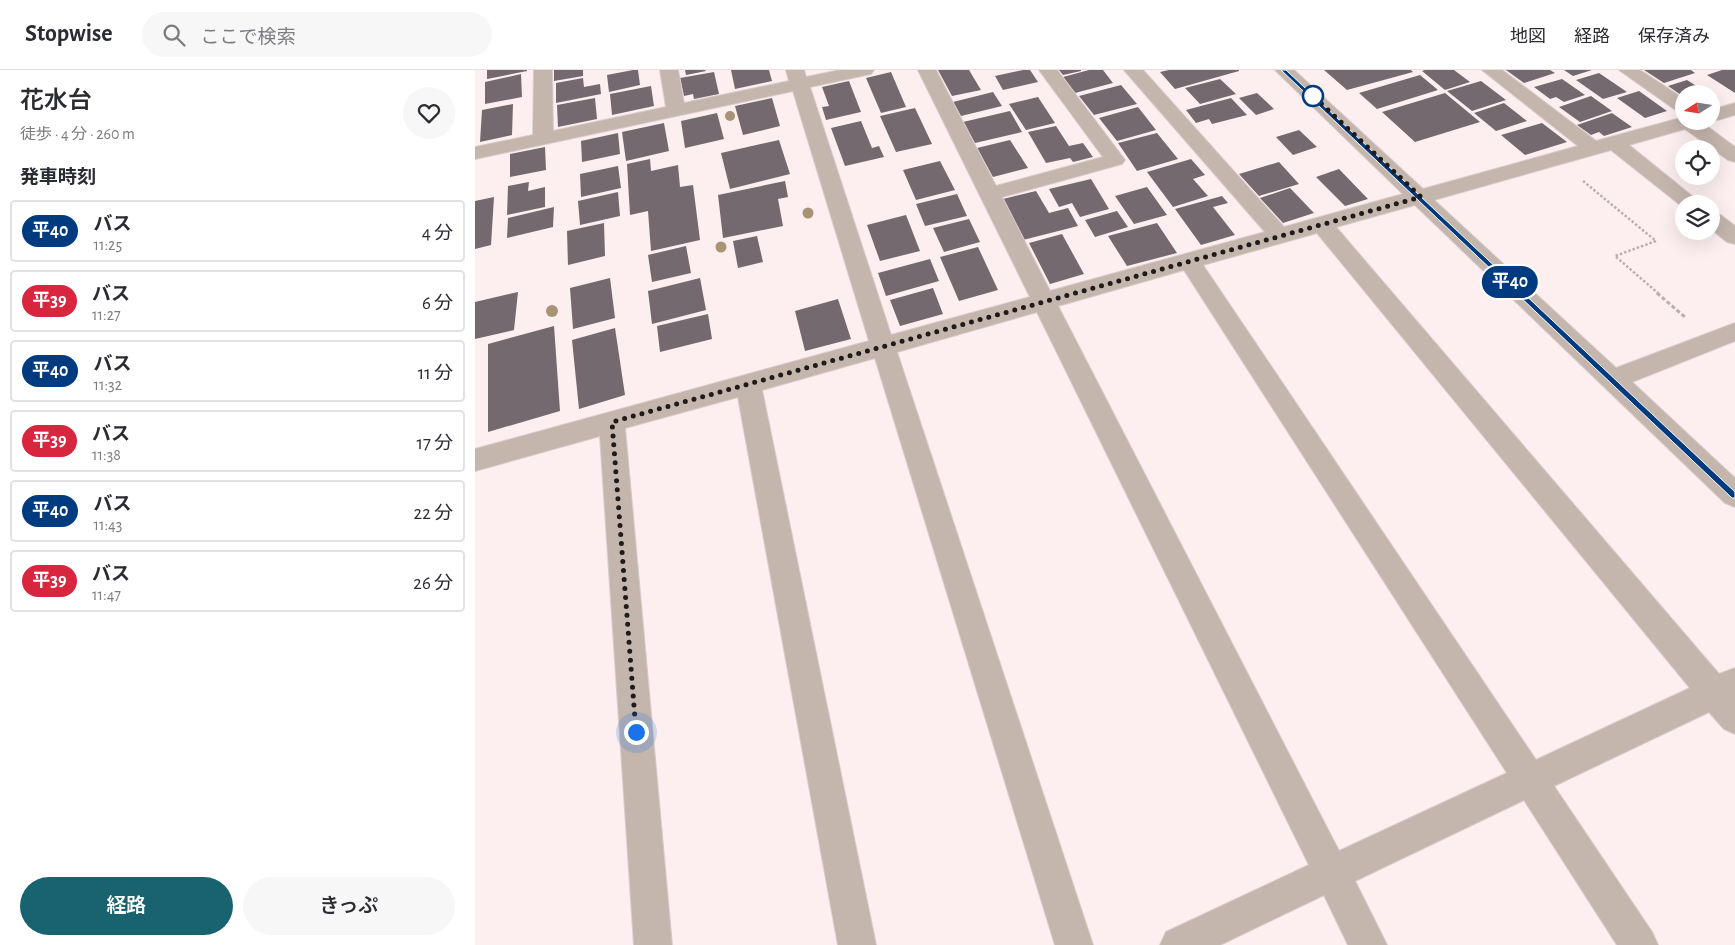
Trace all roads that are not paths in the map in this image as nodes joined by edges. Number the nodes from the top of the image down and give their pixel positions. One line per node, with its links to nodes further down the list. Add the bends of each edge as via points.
1 (543, 70): 17 (street)
2 (669, 70): 13 (street)
3 (865, 70): 10 (street)
4 (927, 70): 21 (street)
5 (1048, 70): 21 (street, via 1115,160)
6 (1133, 70): 26 (street)
7 (1284, 70): 23 (street)
8 (1491, 70): 18 (street)
9 (1628, 70): 11 (street)
10 (797, 77): 13 (street); 31 (street)
11 (1675, 107)
12 (1735, 109): 14 (street)
13 (676, 110): 17 (street)
14 (1720, 113)
15 (1675, 121): 18 (street)
16 (1704, 130): 20 (street)
17 (543, 138): 19 (street)
18 (1603, 145): 22 (street); 23 (street)
19 (475, 153)
20 (1735, 156)
21 (989, 194): 29 (street)
22 (1679, 195)
23 (1421, 197): 24 (street); 32 (street)
24 (1321, 224): 26 (street); 37 (street)
25 (1720, 225): 27 (street)
26 (1279, 236): 28 (street)
27 (1735, 237)
28 (1189, 261): 29 (street); 38 (street)
29 (1043, 302): 31 (street); 39 (street)
30 (1735, 332): 32 (street)
31 (884, 347): 33 (street); 42 (street)
32 (1612, 380): 36 (street)
33 (748, 384): 34 (street); 41 (street)
34 (612, 422): 35 (street); 40 (street)
35 (475, 460)
36 (1735, 495)
37 (1728, 698): 38 (street)
38 (1530, 780): 39 (street); 45 (street)
39 (1333, 872): 43 (street); 44 (street)
40 (653, 945)
41 (857, 945)
42 (1074, 945)
43 (1179, 945)
44 (1369, 945)
45 (1639, 945)

